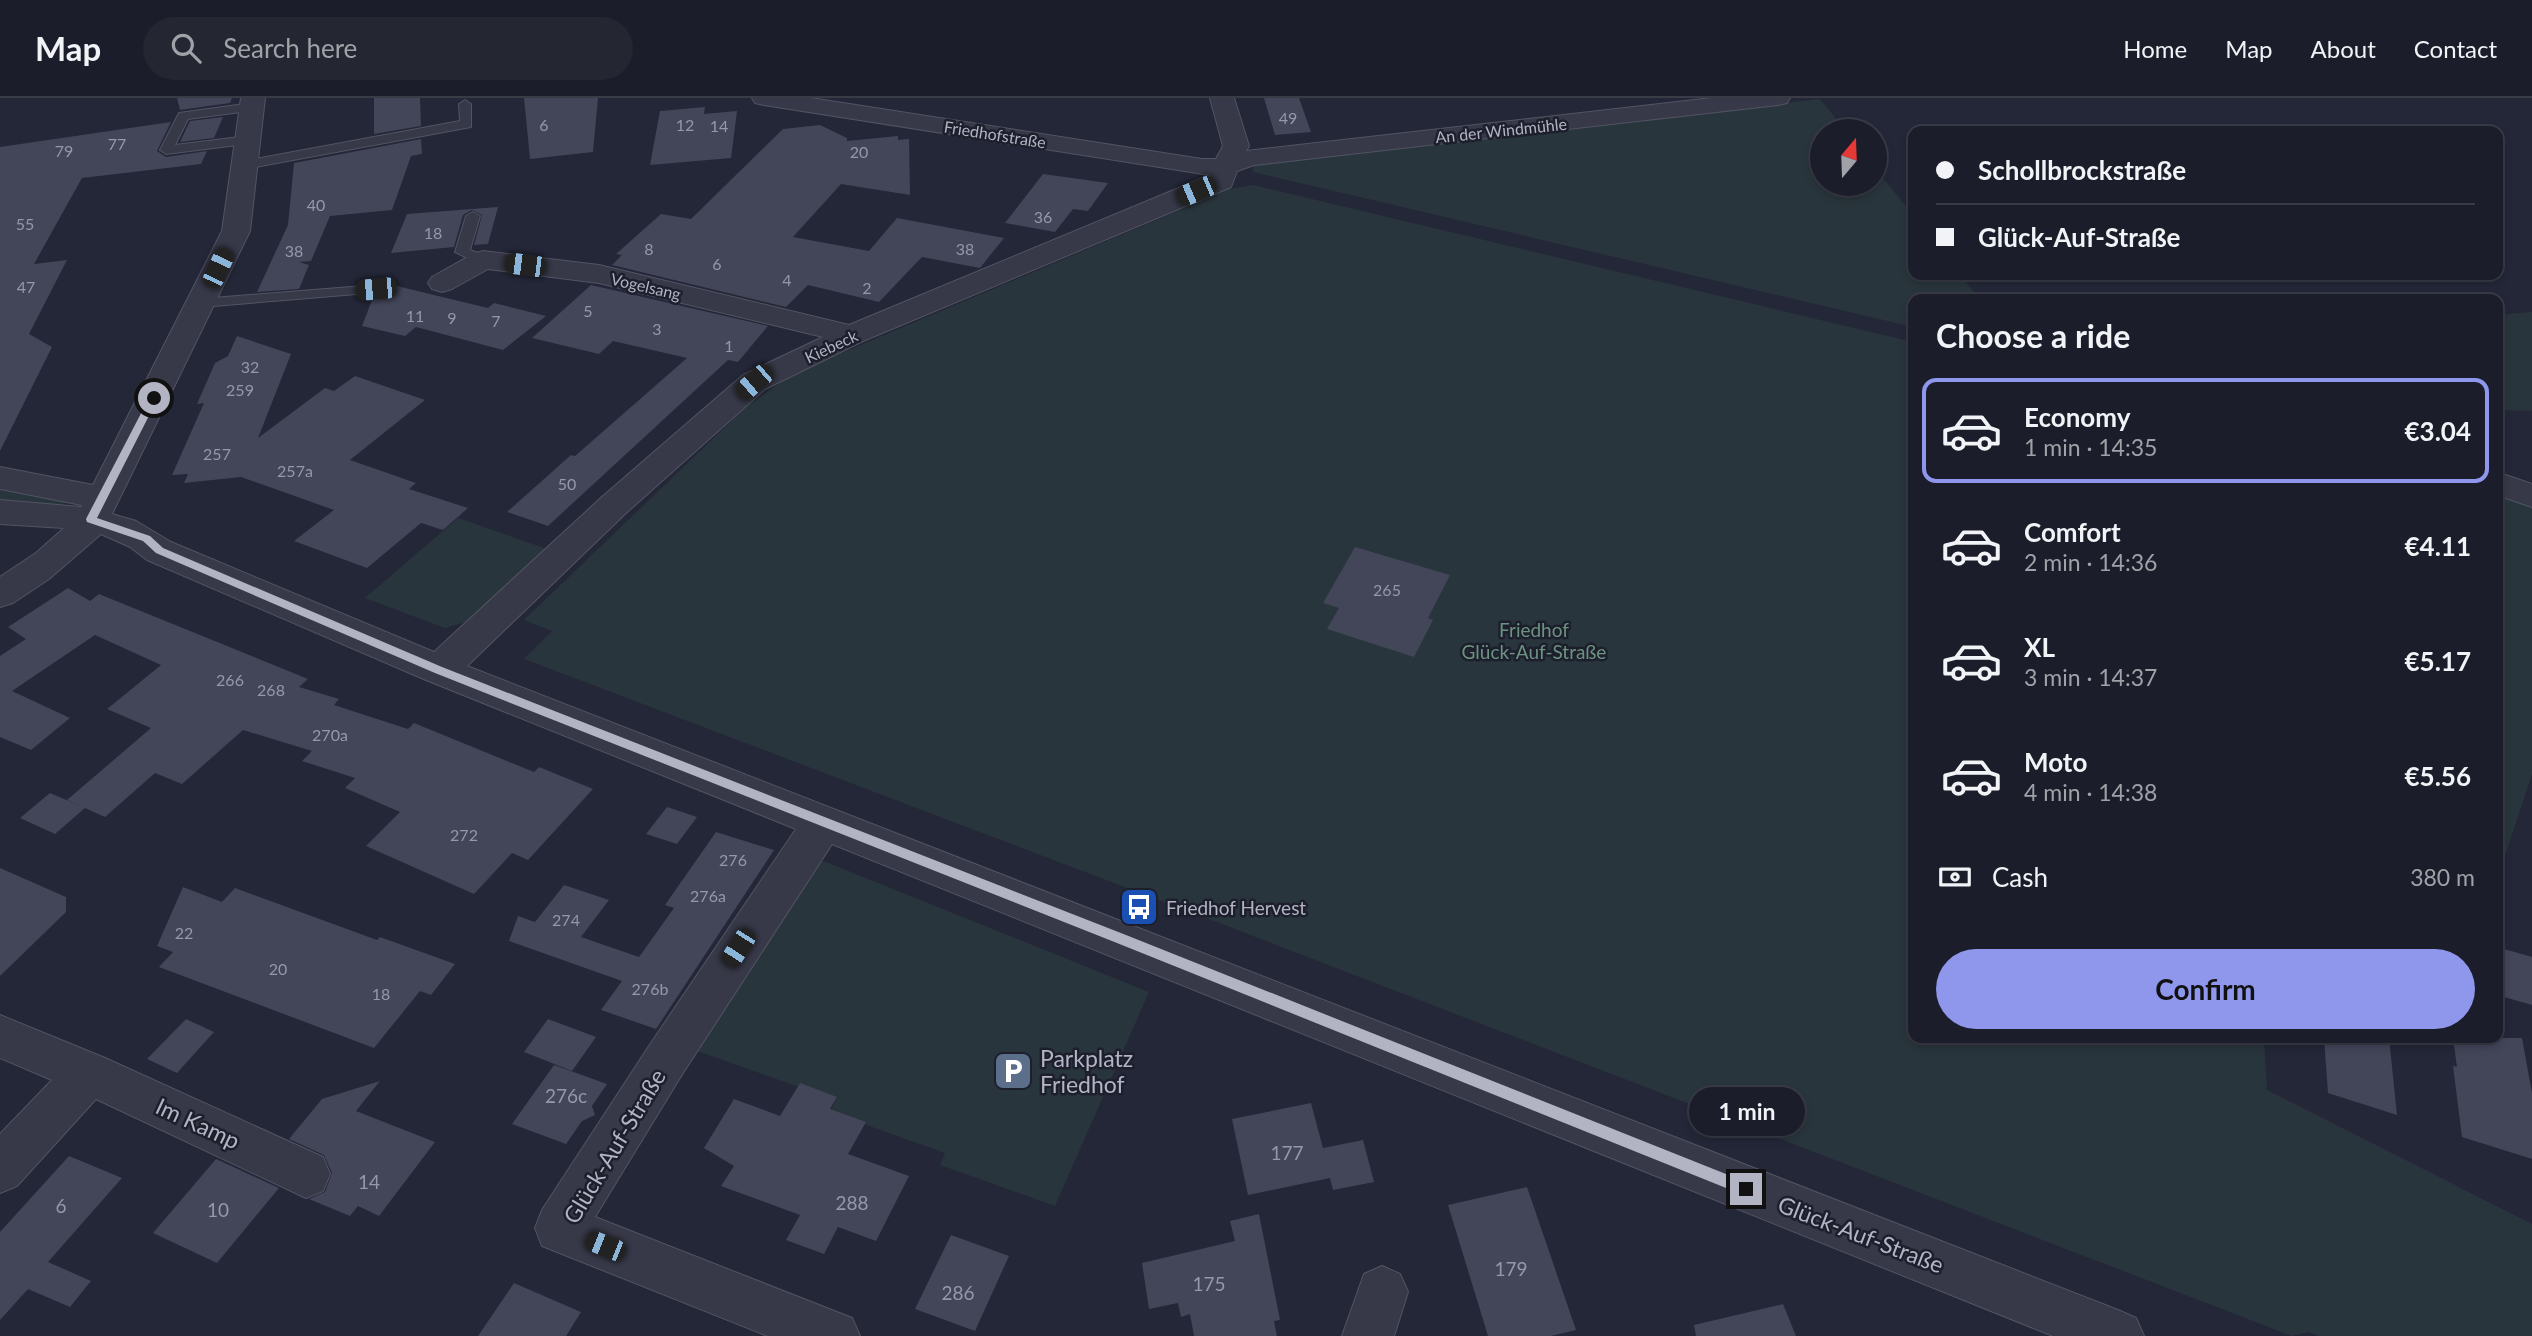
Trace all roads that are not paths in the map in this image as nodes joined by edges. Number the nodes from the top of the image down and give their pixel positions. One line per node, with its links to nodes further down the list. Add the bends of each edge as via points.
1 (764, 98): 7 (street, Friedhofstraße, via 1202,167)
2 (1222, 98): 7 (street, Kiebeck, via 1236,146)
3 (1778, 98): 7 (street, An der Windmühle, via 1251,158)
4 (252, 103): 6 (street); 6 (lane, via 183,116 166,150)
5 (465, 104): 6 (lane, via 467,124)
6 (246, 152): 12 (street, via 236,231)
7 (1225, 166): 13 (street, Kiebeck, via 1222,181)
8 (473, 216): 9 (lane, via 462,252)
9 (483, 260): 10 (street); 13 (street, Vogelsang, via 599,274)
10 (442, 283)
11 (376, 289): 12 (lane)
12 (201, 303): 17 (street)
13 (852, 335): 20 (street, Kiebeck, via 754,382 614,505)
14 (0, 478): 17 (street, Glück-Auf-Straße, via 69,490)
15 (2503, 485): 16 (street)
16 (2532, 496)
17 (97, 509): 18 (street, Glück-Auf-Straße); 19 (street, via 57,555); 20 (street, Glück-Auf-Straße, via 159,551)
18 (0, 512)
19 (0, 594)
20 (439, 670): 21 (street, Glück-Auf-Straße)
21 (824, 821): 26 (street, Glück-Auf-Straße, via 560,1228); 27 (street, Glück-Auf-Straße)
22 (0, 1036): 23 (street, Im Kamp)
23 (89, 1073): 24 (street); 25 (street, Im Kamp)
24 (0, 1169)
25 (306, 1174)
26 (834, 1336)
27 (2118, 1336)

